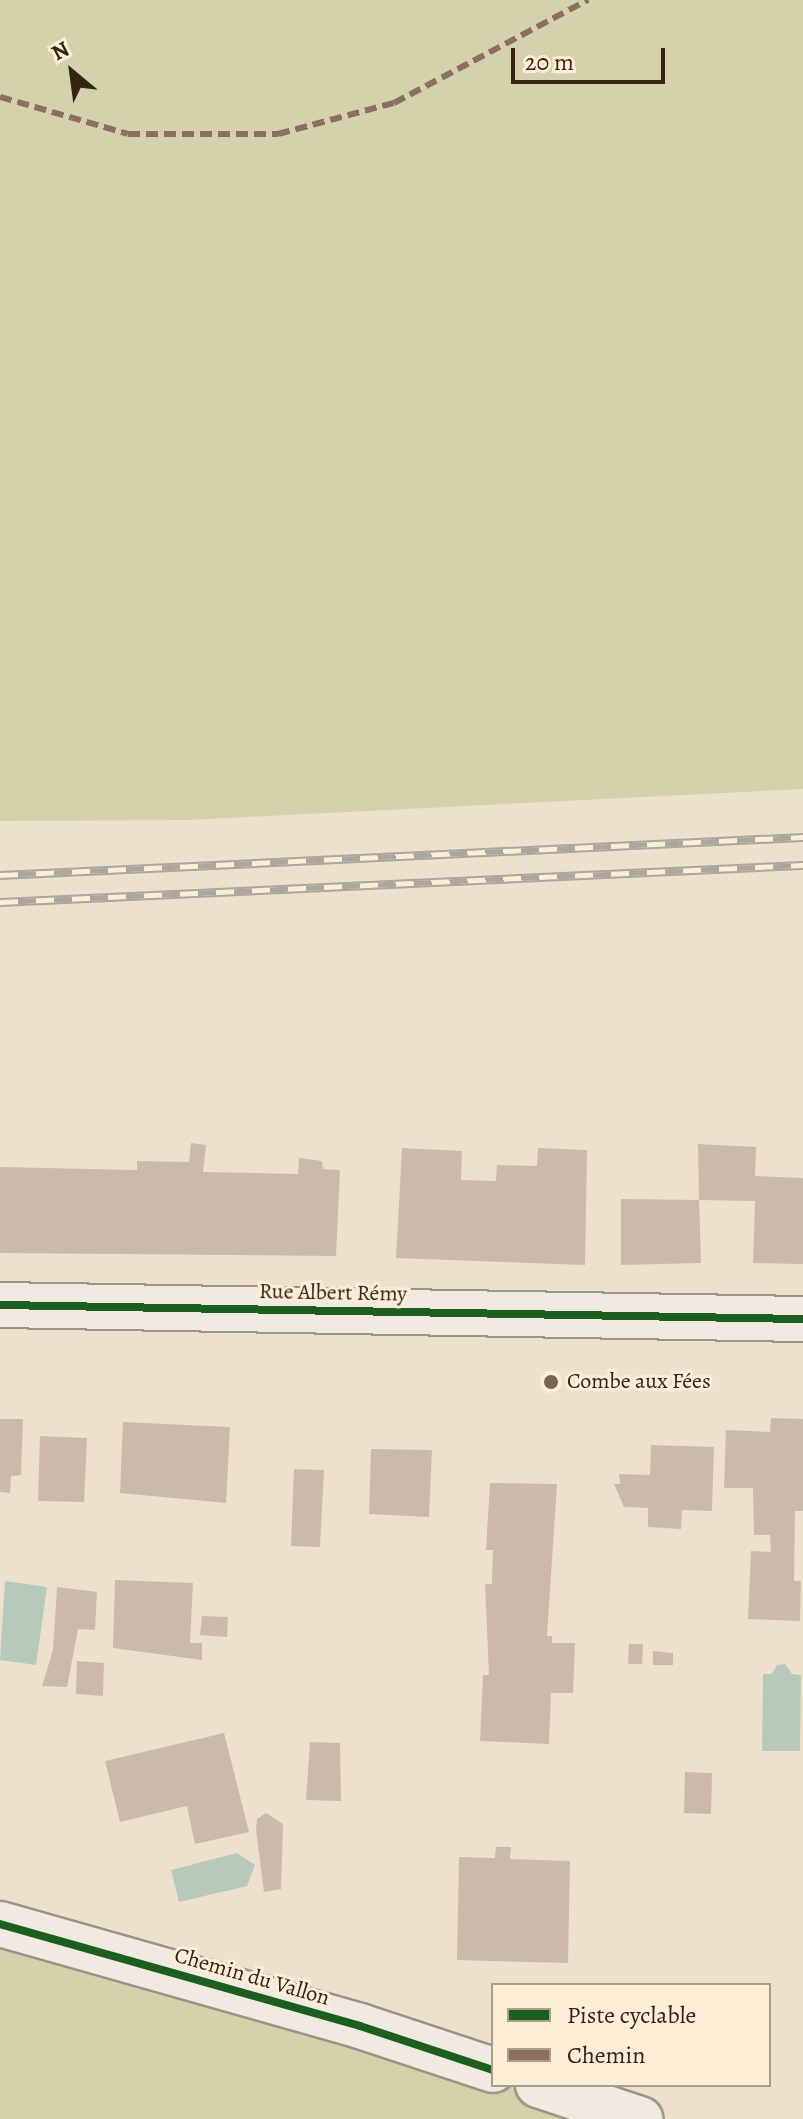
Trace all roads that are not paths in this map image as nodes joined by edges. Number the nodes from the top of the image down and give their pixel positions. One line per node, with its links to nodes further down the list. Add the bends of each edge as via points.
1 (0, 1305): 2 (main road, Rue Albert Rémy)
2 (803, 1319)
3 (0, 1924): 4 (main road, Chemin du Vallon, via 360,2026)
4 (491, 2069)
5 (544, 2087): 6 (main road)
6 (640, 2119)

